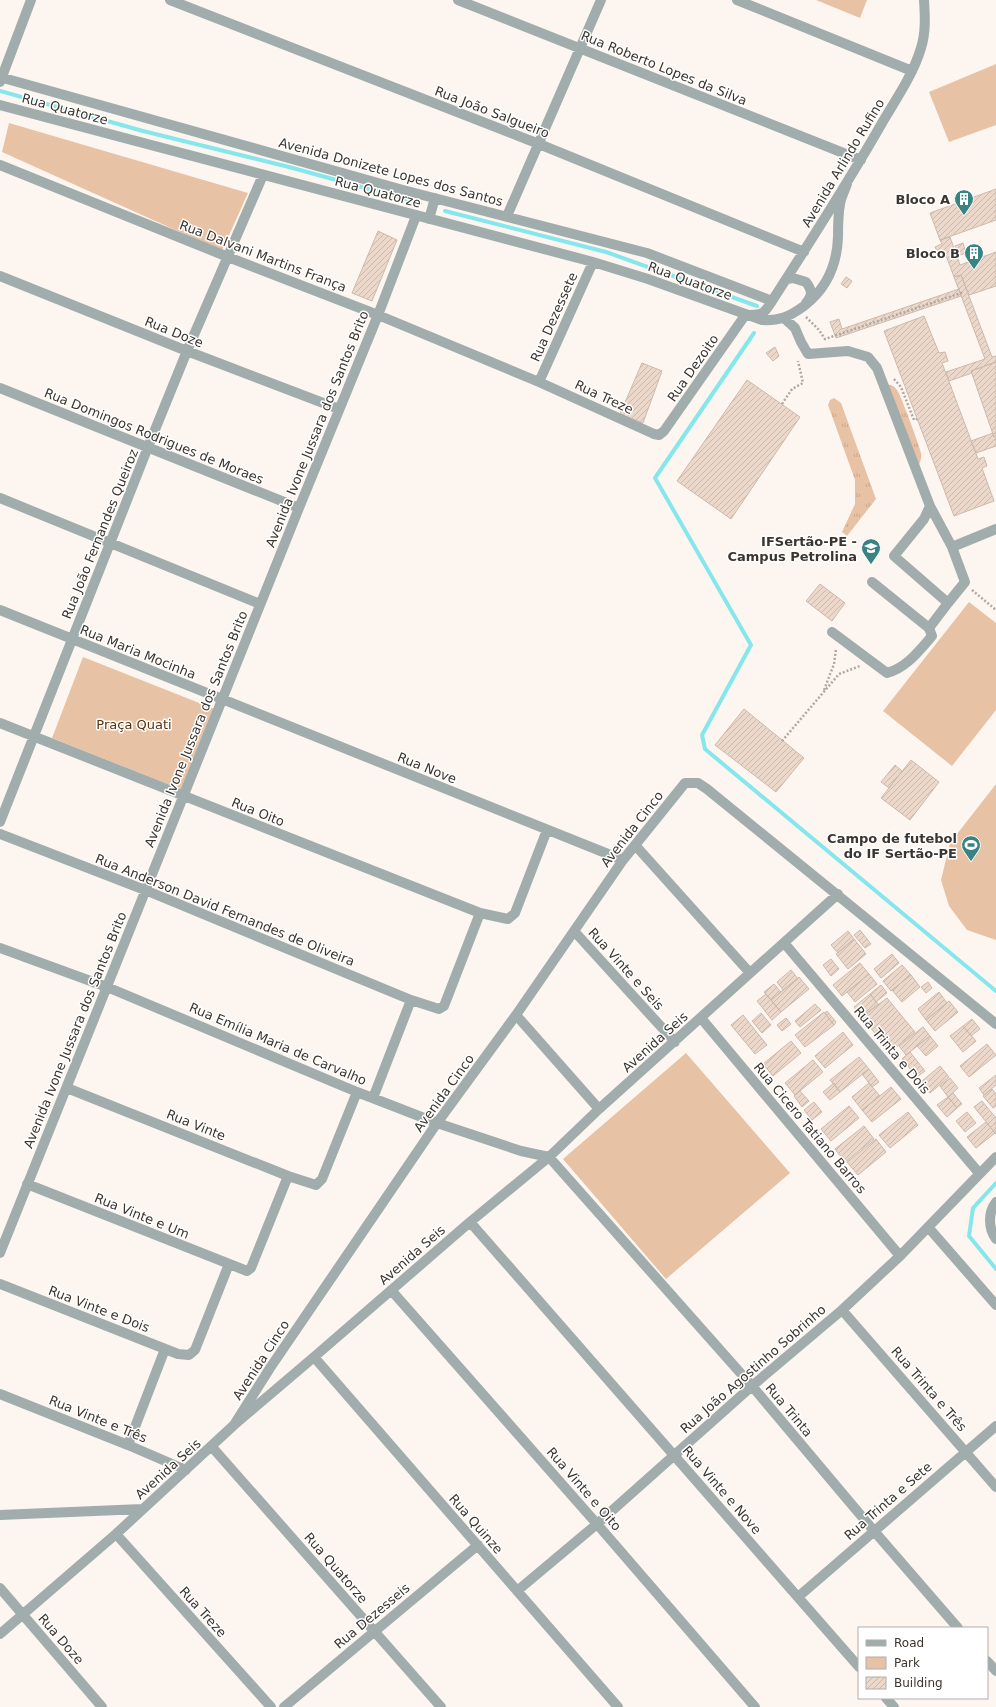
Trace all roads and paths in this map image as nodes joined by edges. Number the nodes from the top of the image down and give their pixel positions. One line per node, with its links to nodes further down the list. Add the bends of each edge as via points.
1 (32, 0): 9 (street)
2 (170, 0): 11 (street, Rua João Salgueiro)
3 (458, 0): 7 (street, Rua Roberto Lopes da Silva)
4 (601, 0): 7 (street)
5 (737, 0): 8 (street)
6 (924, 0): 8 (street, Avenida Arlindo Rufino, via 926,19 922,48)
7 (580, 48): 11 (street); 12 (street, Rua Roberto Lopes da Silva)
8 (912, 71): 12 (street, Avenida Arlindo Rufino)
9 (1, 79): 16 (street, Avenida Donizete Lopes dos Santos)
10 (0, 105): 14 (street, Rua Quatorze)
11 (539, 144): 18 (street); 20 (street, Rua João Salgueiro)
12 (861, 160): 15 (street, Avenida Arlindo Rufino)
13 (0, 165): 21 (street, Rua Dalvani Martins França)
14 (263, 175): 17 (street, Rua Quatorze); 21 (street)
15 (848, 184): 20 (street, Avenida Arlindo Rufino); 27 (street, via 840,205 834,262 820,292)
16 (435, 198): 18 (street, Avenida Donizete Lopes dos Santos); 19 (street)
17 (416, 216): 19 (street, Rua Quatorze); 29 (street, Avenida Ivone Jussara dos Santos Brito)
18 (507, 216): 26 (street, Avenida Donizete Lopes dos Santos, via 647,253)
19 (429, 219): 22 (street, Rua Quatorze)
20 (804, 252): 24 (street, Avenida Arlindo Rufino)
21 (228, 258): 29 (street, Rua Dalvani Martins França); 32 (street, Rua João Fernandes Queiroz)
22 (593, 262): 28 (street, Rua Quatorze); 33 (street, Rua Dezessete)
23 (0, 276): 32 (street, Rua Doze)
24 (786, 279): 26 (street, Avenida Arlindo Rufino); 27 (street, via 800,279 810,287 811,297)
25 (964, 292): 27 (path, via 825,339)
26 (772, 301): 28 (street, Avenida Arlindo Rufino, via 760,315)
27 (801, 308): 30 (street)
28 (746, 314): 30 (street, Rua Quatorze, via 762,320 774,321); 37 (street, Rua Dezoito)
29 (378, 315): 33 (street, Rua Dalvani Martins França); 36 (street, Avenida Ivone Jussara dos Santos Brito)
30 (784, 318): 31 (street, via 795,328)
31 (805, 350): 35 (path, via 798,357 803,383 792,389); 40 (street, via 808,354 848,351 868,358 877,368)
32 (187, 351): 36 (street, Rua Doze); 38 (street, Rua João Fernandes Queiroz)
33 (539, 382): 37 (street, Rua Treze)
34 (0, 388): 38 (street, Rua Domingos Rodrigues de Moraes)
35 (782, 404)
36 (339, 409): 41 (street, Avenida Ivone Jussara dos Santos Brito)
37 (659, 435)
38 (148, 447): 41 (street, Rua Domingos Rodrigues de Moraes); 43 (street, Rua João Fernandes Queiroz)
39 (0, 498): 43 (street)
40 (930, 506): 44 (street); 47 (street, via 924,519 894,556)
41 (299, 508): 48 (street, Avenida Ivone Jussara dos Santos Brito)
42 (996, 529): 44 (street)
43 (109, 542): 48 (street); 53 (street, Rua João Fernandes Queiroz)
44 (952, 547): 46 (street)
45 (872, 582): 51 (street)
46 (965, 582): 47 (street); 50 (path)
47 (948, 603): 51 (street)
48 (260, 604): 54 (street, Avenida Ivone Jussara dos Santos Brito)
49 (0, 610): 53 (street, Rua Maria Mocinha)
50 (996, 610)
51 (929, 628): 52 (street, via 932,636 908,663 886,673)
52 (832, 632): 57 (path, via 836,654 823,692)
53 (72, 639): 54 (street, Rua Maria Mocinha); 56 (street, Rua João Fernandes Queiroz)
54 (222, 700): 58 (street, Avenida Ivone Jussara dos Santos Brito); 60 (street, Rua Nove)
55 (0, 723): 56 (street, Rua Oito)
56 (34, 736): 58 (street, Rua Oito); 59 (street, Rua João Fernandes Queiroz)
57 (782, 740)
58 (183, 796): 64 (street, Avenida Ivone Jussara dos Santos Brito); 66 (street, Rua Oito)
59 (0, 822)
60 (547, 830): 63 (street, Rua Nove); 66 (street, Rua Oito, via 515,913 508,919)
61 (0, 834): 64 (street, Rua Anderson David Fernandes de Oliveira)
62 (635, 845): 63 (street, Avenida Cinco); 65 (street, Avenida Cinco, via 685,782 698,783); 70 (street)
63 (623, 860): 67 (street, Avenida Cinco)
64 (145, 890): 71 (street, Avenida Ivone Jussara dos Santos Brito); 72 (street, Rua Anderson David Fernandes de Oliveira)
65 (838, 894): 68 (street, Avenida Seis); 75 (street)
66 (480, 914): 72 (street, Rua Anderson David Fernandes de Oliveira, via 444,1006 440,1010)
67 (574, 932): 73 (street, Avenida Cinco); 76 (street, Rua Vinte e Seis)
68 (785, 944): 70 (street, Avenida Seis); 84 (street, Rua Trinta e Dois)
69 (0, 948): 71 (street, Rua Emília Maria de Carvalho)
70 (750, 973): 74 (street, Avenida Seis)
71 (107, 987): 77 (street, Avenida Ivone Jussara dos Santos Brito); 78 (street, Rua Emília Maria de Carvalho)
72 (411, 1000): 79 (street)
73 (516, 1015): 80 (street); 81 (street, Avenida Cinco)
74 (701, 1018): 76 (street, Avenida Seis); 92 (street, Rua Cicero Tatiano Barros)
75 (996, 1024)
76 (675, 1042): 80 (street, Avenida Seis)
77 (67, 1088): 85 (street, Rua Vinte); 86 (street, Avenida Ivone Jussara dos Santos Brito)
78 (357, 1092): 79 (street, Rua Emília Maria de Carvalho); 85 (street, Rua Vinte, via 322,1179 316,1185)
79 (373, 1098): 81 (street, Rua Emília Maria de Carvalho)
80 (599, 1110): 82 (street, Avenida Seis)
81 (437, 1123): 82 (street, Rua Emília Maria de Carvalho, via 521,1151); 102 (street, Avenida Cinco)
82 (549, 1157): 88 (street, Avenida Seis); 100 (street, Rua Trinta)
83 (996, 1157): 84 (street, Rua João Agostinho Sobrinho)
84 (979, 1173): 89 (street, Rua João Agostinho Sobrinho)
85 (288, 1176): 93 (street, Rua Vinte e Um, via 251,1268 247,1271)
86 (27, 1184): 91 (street, Avenida Ivone Jussara dos Santos Brito); 93 (street, Rua Vinte e Um)
87 (996, 1202): 90 (street, via 990,1211 991,1228)
88 (470, 1222): 95 (street, Avenida Seis); 107 (street, Rua Vinte e Nove)
89 (928, 1227): 92 (street, Rua João Agostinho Sobrinho); 96 (street)
90 (996, 1239)
91 (0, 1253)
92 (900, 1256): 97 (street, Rua João Agostinho Sobrinho)
93 (229, 1264): 98 (street, Rua Vinte e Dois, via 195,1350 189,1355)
94 (0, 1284): 98 (street, Rua Vinte e Dois)
95 (391, 1290): 99 (street, Avenida Seis); 112 (street, Rua Vinte e Oito)
96 (996, 1305)
97 (842, 1310): 100 (street, Rua João Agostinho Sobrinho); 106 (street, Rua Trinta e Três)
98 (165, 1349): 104 (street)
99 (314, 1357): 102 (street, Avenida Seis); 115 (street, Rua Quinze)
100 (752, 1386): 107 (street, Rua João Agostinho Sobrinho); 113 (street, Rua Trinta)
101 (0, 1394): 104 (street, Rua Vinte e Três)
102 (234, 1425): 105 (street, Avenida Seis)
103 (996, 1426): 106 (street, Rua Trinta e Sete)
104 (128, 1444): 108 (street, Rua Vinte e Três)
105 (212, 1447): 108 (street, Avenida Seis); 121 (street, Rua Quatorze)
106 (967, 1452): 109 (street, Rua Trinta e Três); 113 (street, Rua Trinta e Sete)
107 (675, 1454): 112 (street, Rua João Agostinho Sobrinho); 118 (street, Rua Vinte e Nove)
108 (186, 1470): 110 (street, Avenida Seis)
109 (996, 1487)
110 (142, 1509): 111 (street); 114 (street, Avenida Seis)
111 (0, 1515)
112 (597, 1524): 117 (street, Rua João Agostinho Sobrinho); 132 (street, Rua Vinte e Oito)
113 (874, 1531): 118 (street, Rua Trinta e Sete); 120 (street, Rua Trinta)
114 (116, 1534): 119 (street, Avenida Seis); 128 (street, Rua Treze)
115 (478, 1545): 117 (street, Rua Quinze); 121 (street, Rua Dezesseis)
116 (0, 1588): 119 (street, Rua Doze)
117 (517, 1591): 131 (street, Rua Quinze)
118 (798, 1597): 124 (street, Rua Vinte e Nove)
119 (23, 1614): 122 (street, Avenida Seis); 127 (street, Rua Doze)
120 (957, 1627)
121 (373, 1631): 129 (street, Rua Dezesseis); 130 (street, Rua Quatorze)
122 (0, 1634)
123 (988, 1662): 125 (street)
124 (858, 1666)
125 (996, 1671)
126 (887, 1699): 133 (street)
127 (102, 1707)
128 (271, 1707)
129 (284, 1707)
130 (441, 1707)
131 (618, 1707)
132 (755, 1707)
133 (894, 1707)

